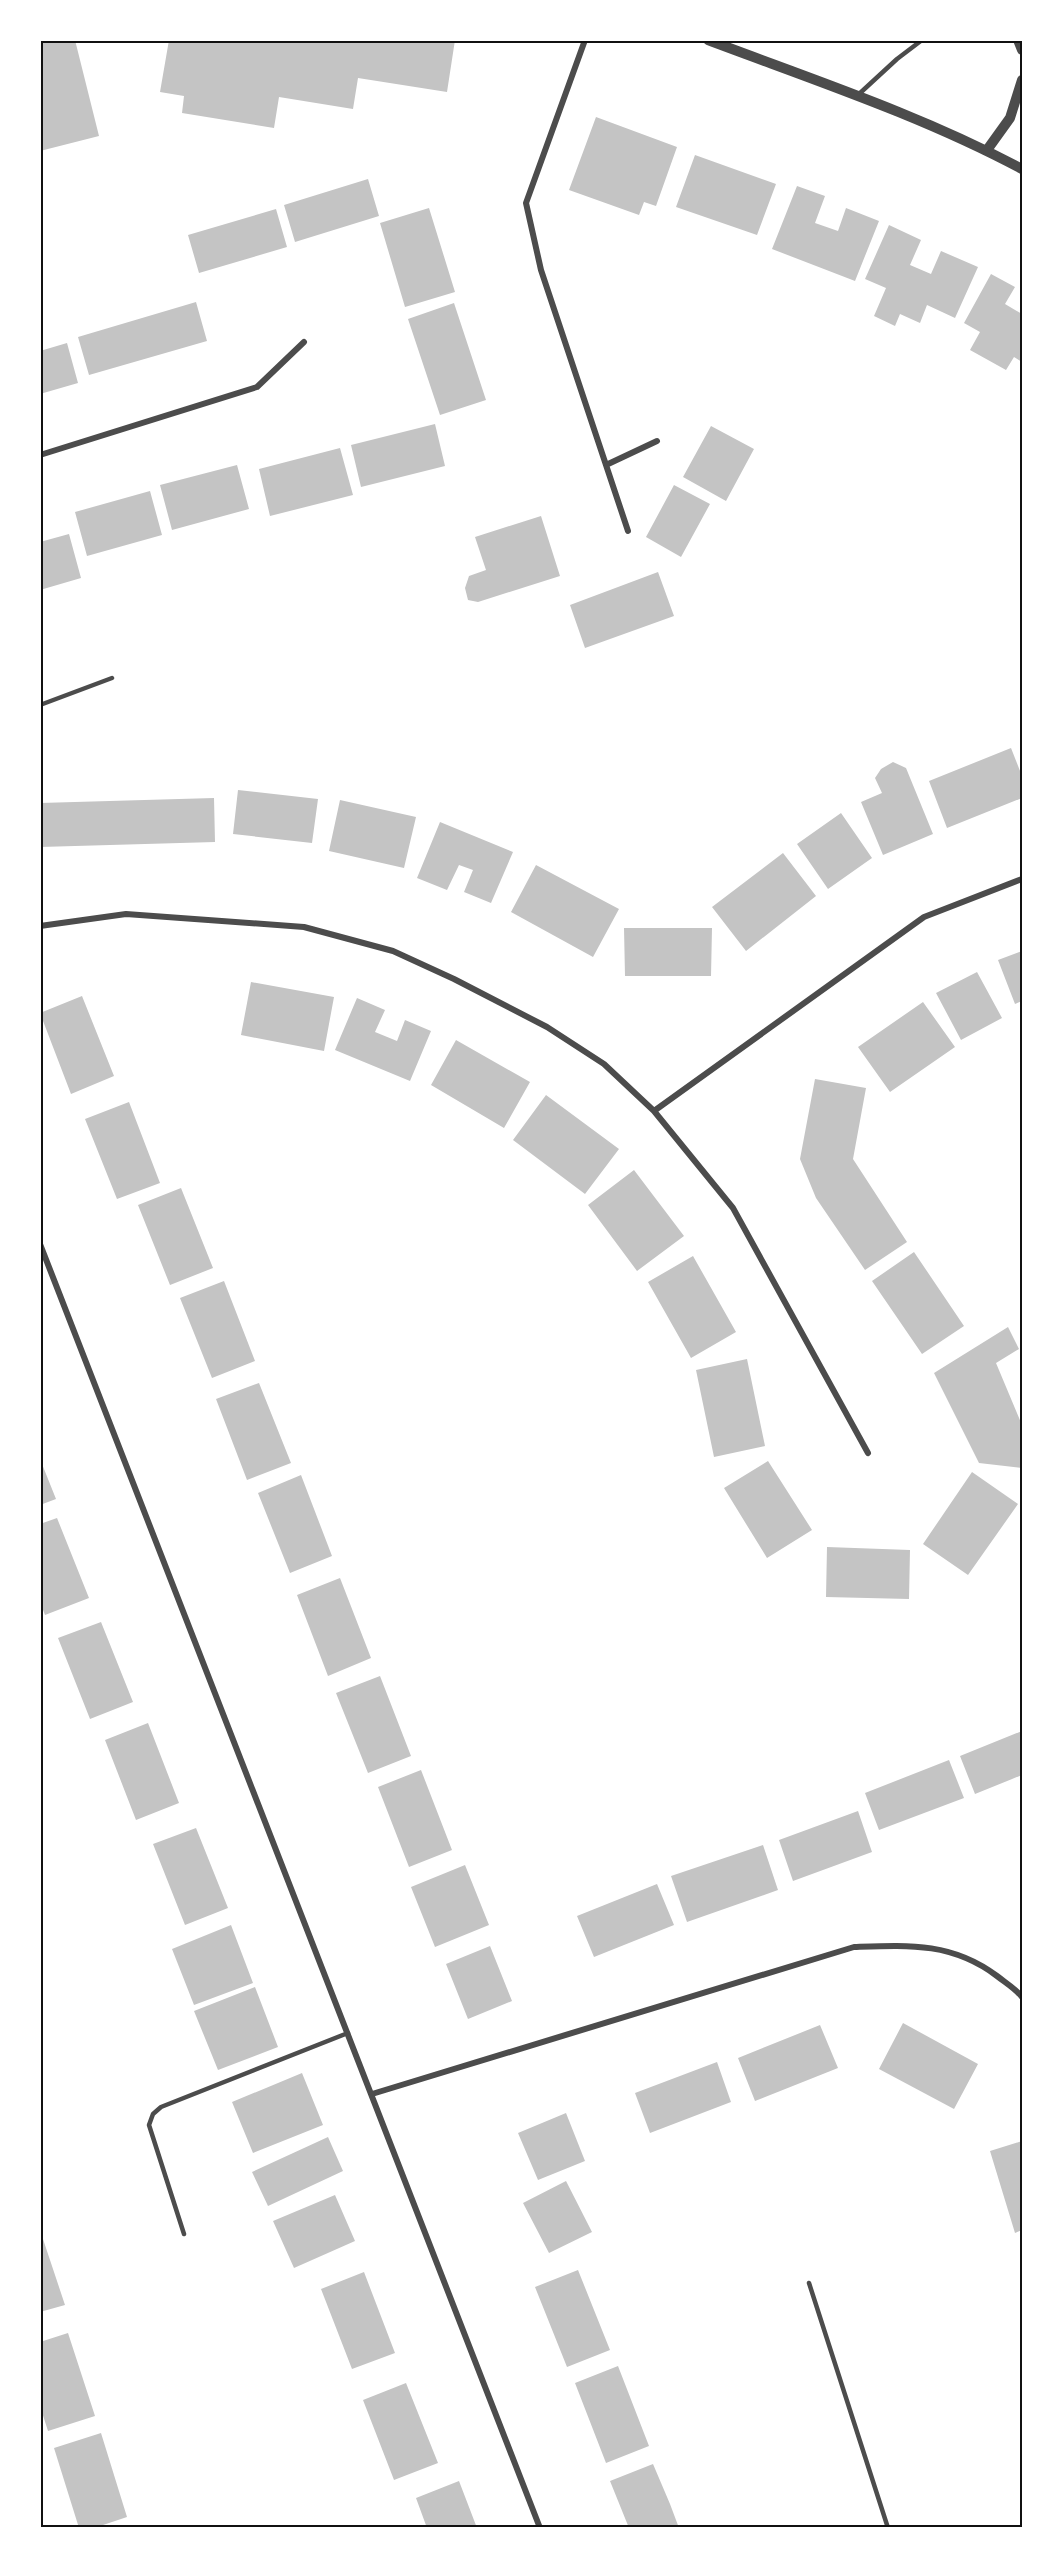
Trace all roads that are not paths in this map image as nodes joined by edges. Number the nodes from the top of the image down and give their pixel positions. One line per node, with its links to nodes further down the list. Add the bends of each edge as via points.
1 (585, 40): 13 (street, via 526,204 541,270)
2 (708, 40): 7 (street)
3 (921, 40): 7 (lane)
4 (1018, 40): 5 (street)
5 (1023, 50)
6 (1023, 80): 8 (street, via 1010,118)
7 (857, 96): 8 (street)
8 (987, 150): 9 (street)
9 (1023, 170)
10 (304, 342): 12 (street, via 256,387)
11 (657, 441): 13 (street)
12 (40, 455)
13 (606, 465): 14 (street)
14 (628, 531)
15 (112, 678): 16 (lane)
16 (40, 705)
17 (1023, 879): 19 (street, via 924,917)
18 (40, 926): 19 (street, via 126,914 232,920 304,927 393,951 548,1027 604,1064)
19 (654, 1111): 21 (street, via 733,1208)
20 (40, 1244): 23 (street)
21 (868, 1454)
22 (1023, 1997): 24 (street, via 982,1965 951,1951 913,1945 854,1947)
23 (348, 2033): 24 (street); 25 (lane, via 161,2107 153,2114 149,2125)
24 (372, 2094): 27 (street)
25 (184, 2234)
26 (809, 2283): 28 (lane)
27 (540, 2528)
28 (888, 2528)

